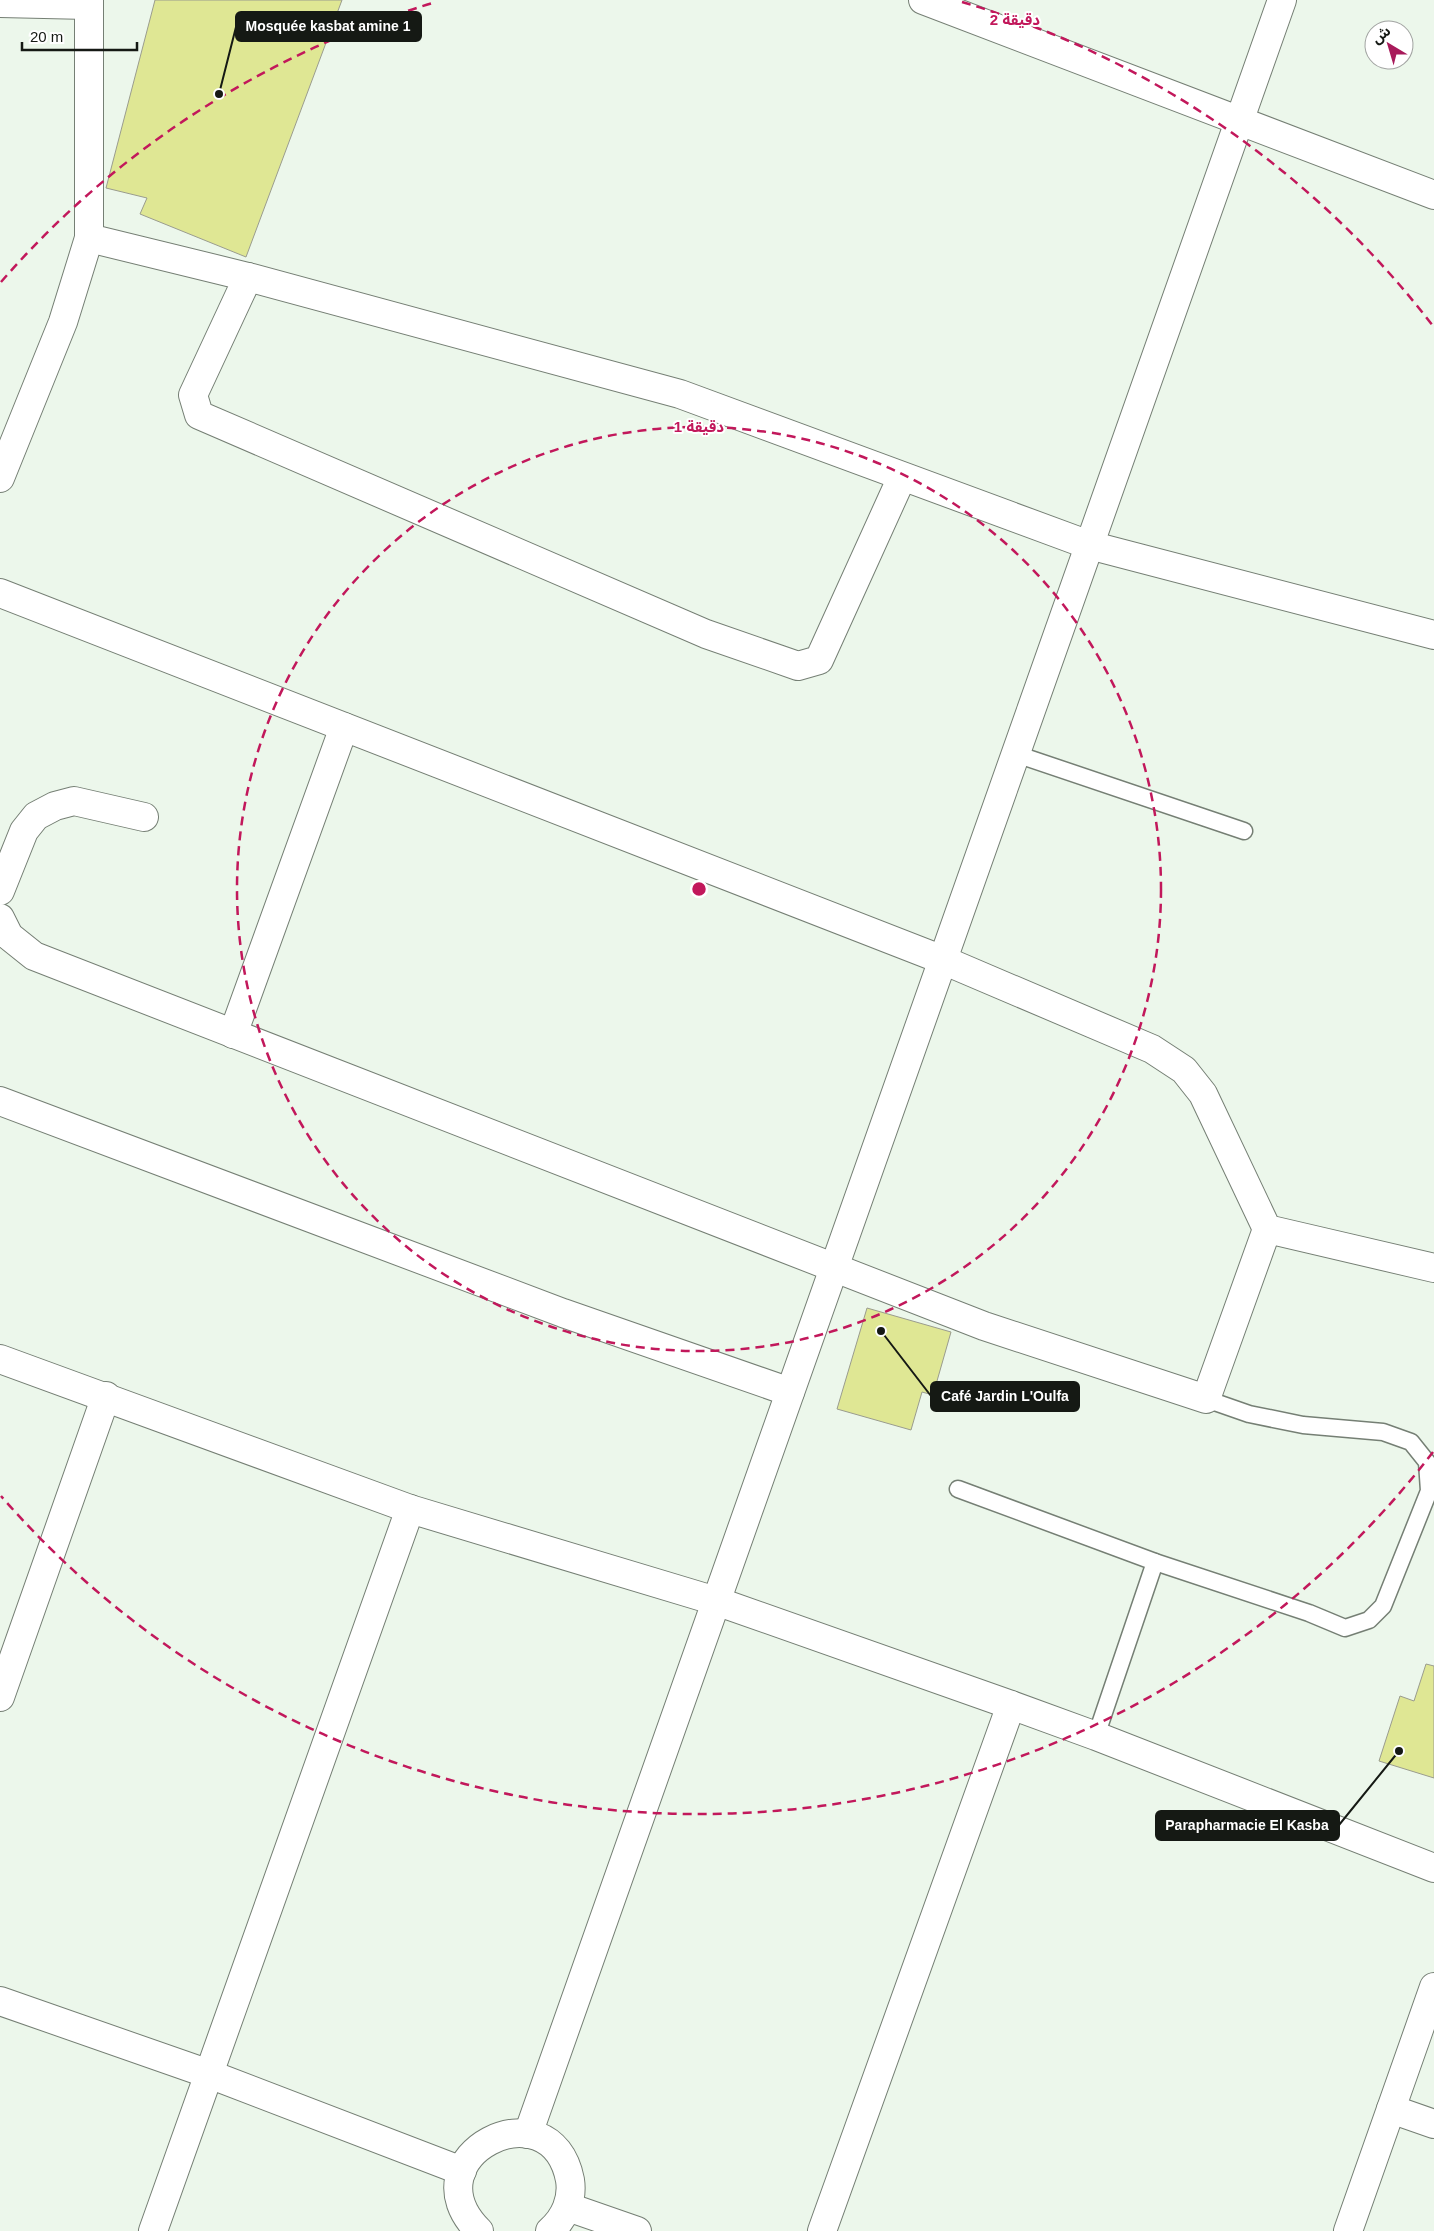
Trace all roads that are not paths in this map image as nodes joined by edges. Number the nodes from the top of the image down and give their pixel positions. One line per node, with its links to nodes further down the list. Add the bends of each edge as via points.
1 (923, 0): 5 (street)
2 (1282, 0): 5 (street)
3 (89, 2): 4 (street); 7 (street)
4 (0, 3)
5 (1239, 120): 6 (street); 11 (street)
6 (1434, 195)
7 (90, 238): 8 (street); 10 (street, via 63,322)
8 (248, 276): 9 (street, via 680,394); 9 (street, via 193,395 199,415 706,634 798,666 819,660)
9 (902, 477): 11 (street)
10 (0, 478)
11 (1089, 545): 13 (street); 15 (street)
12 (0, 593): 14 (street)
13 (1434, 634)
14 (344, 727): 20 (street); 21 (street)
15 (1016, 754): 17 (lane); 20 (street)
16 (144, 817): 18 (street, via 74,802 54,806 36,816 24,831)
17 (1244, 831)
18 (0, 891)
19 (0, 918): 21 (street, via 8,936 34,956)
20 (943, 960): 23 (street, via 1152,1049 1184,1070 1203,1094); 24 (street)
21 (233, 1034): 24 (street)
22 (0, 1101): 27 (street, via 563,1313)
23 (1267, 1229): 25 (street); 29 (street)
24 (834, 1266): 27 (street); 29 (street, via 984,1326)
25 (1434, 1268)
26 (0, 1358): 28 (street)
27 (790, 1392): 33 (street)
28 (106, 1396): 31 (street); 34 (street)
29 (1206, 1399): 32 (lane, via 1258,1416 1302,1425 1383,1432 1411,1442 1427,1462 1429,1491 1383,1606 1369,1620 1345,1628)
30 (958, 1489): 32 (lane)
31 (410, 1509): 33 (street); 40 (street)
32 (1155, 1562): 36 (lane)
33 (716, 1601): 35 (street); 43 (street)
34 (0, 1697)
35 (1010, 1705): 36 (street); 50 (street)
36 (1096, 1736): 37 (street)
37 (1434, 1868)
38 (1434, 1987): 41 (street)
39 (0, 2001): 40 (street)
40 (209, 2074): 44 (street); 46 (street)
41 (1391, 2109): 42 (street); 51 (street)
42 (1434, 2124)
43 (528, 2134): 44 (street, via 503,2135 480,2145); 45 (street, via 545,2141 559,2154 568,2170 571,2188)
44 (462, 2172): 47 (street, via 461,2204 467,2218)
45 (568, 2207): 48 (street); 49 (street)
46 (153, 2231)
47 (479, 2231)
48 (550, 2231)
49 (637, 2231)
50 (822, 2231)
51 (1348, 2231)

